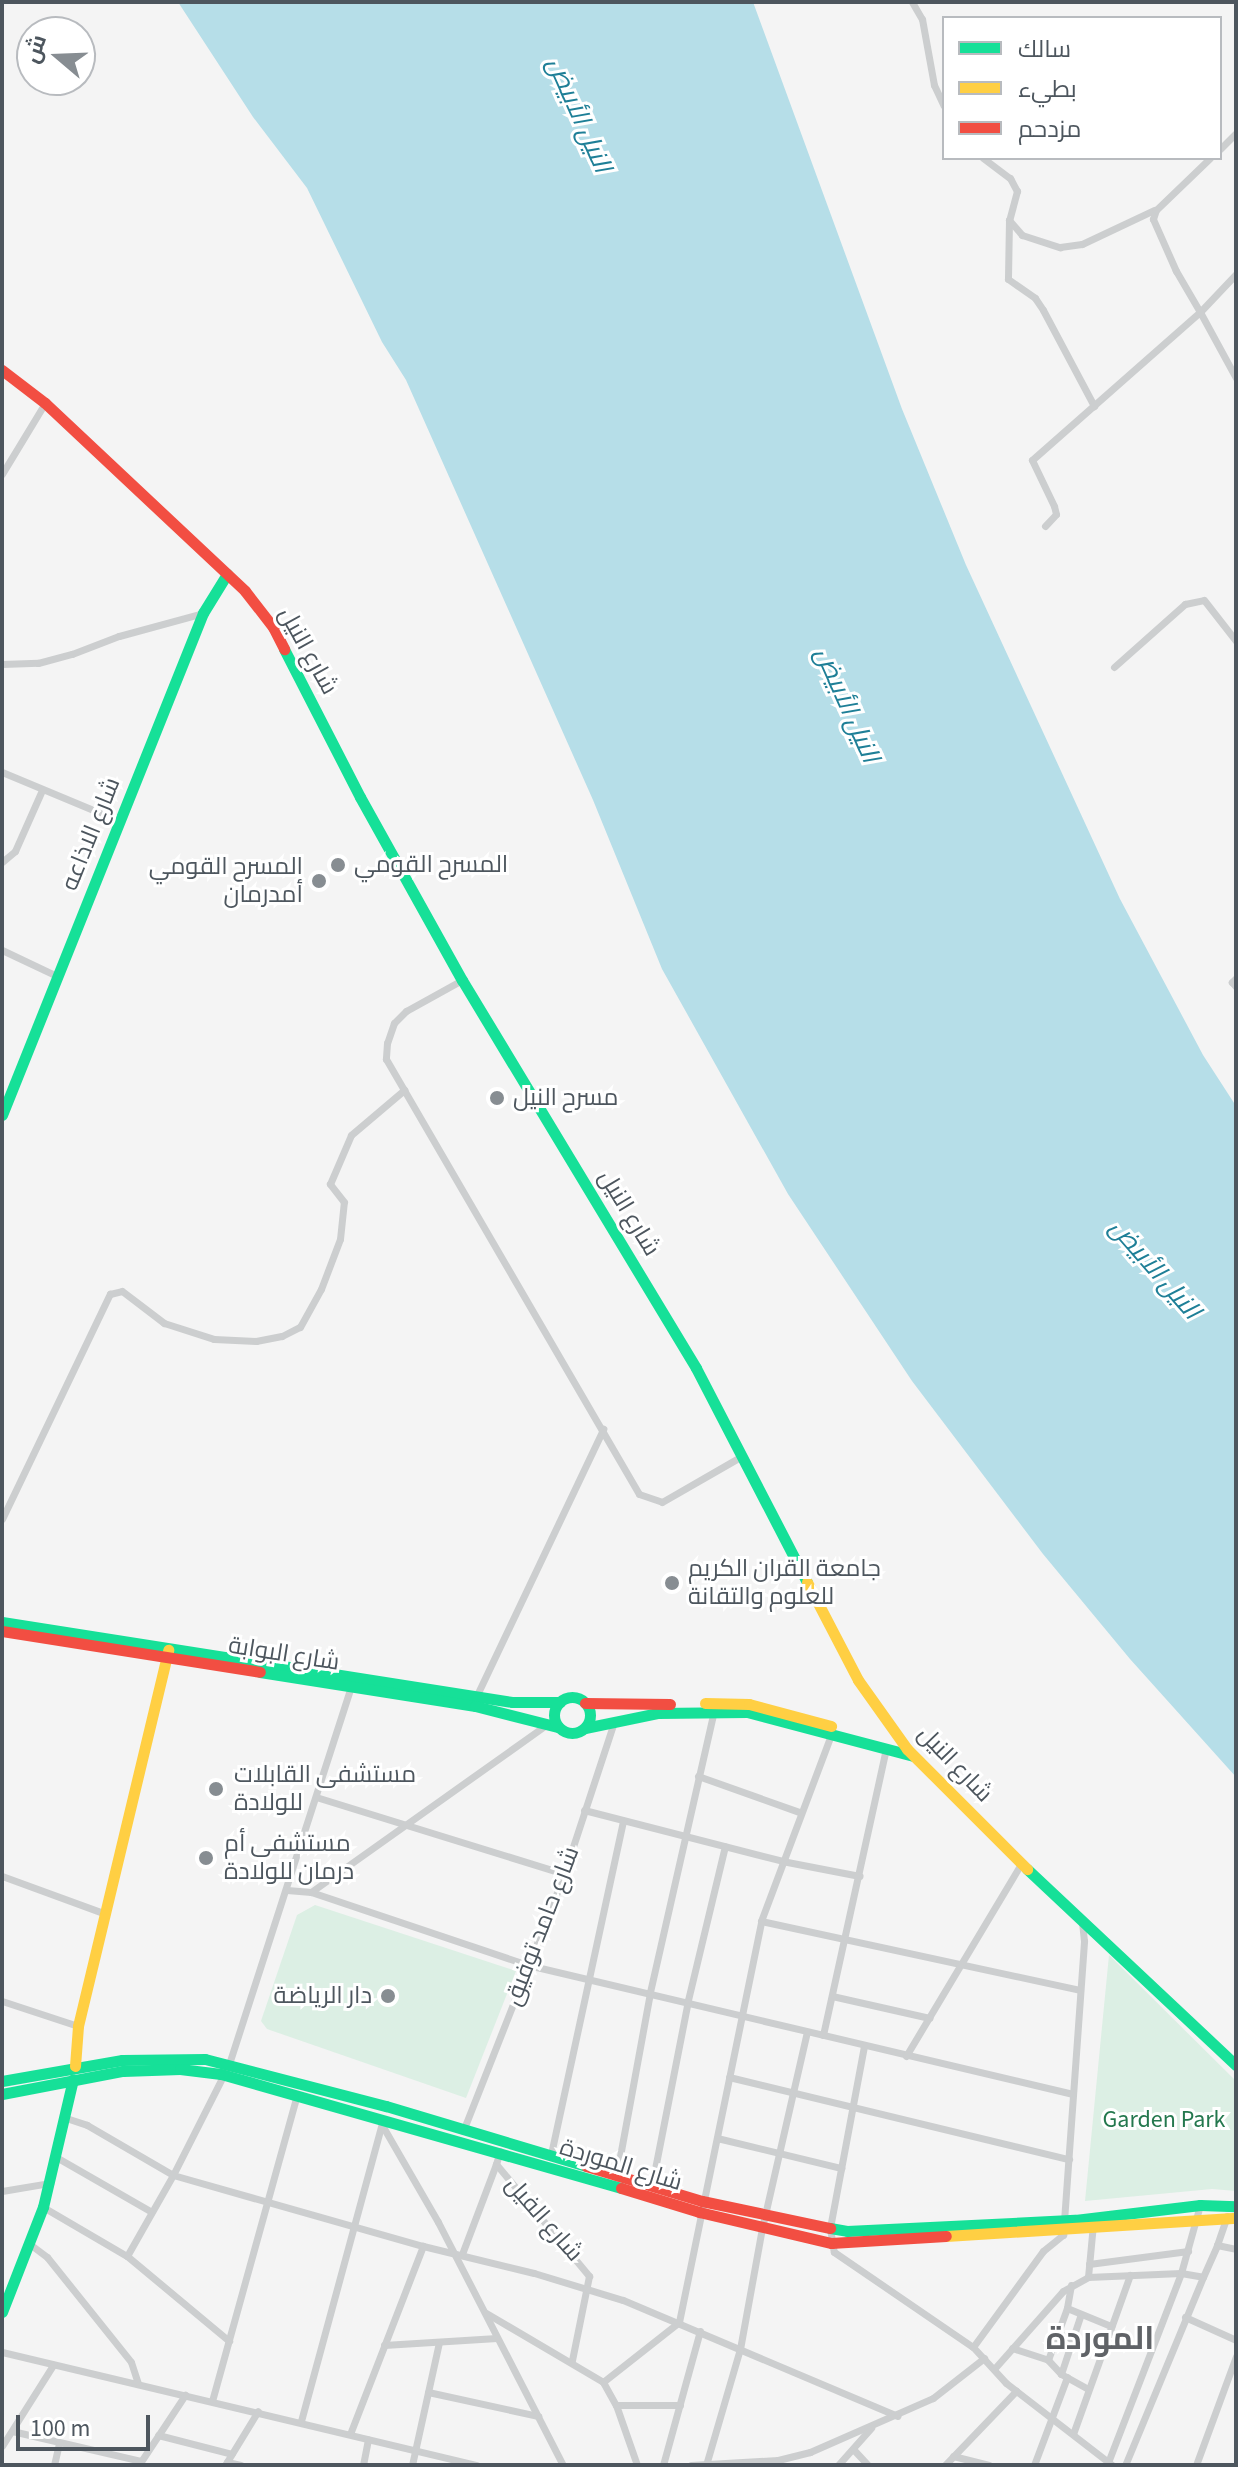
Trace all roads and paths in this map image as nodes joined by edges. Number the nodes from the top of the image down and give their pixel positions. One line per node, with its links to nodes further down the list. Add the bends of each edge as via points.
1 (912, 2): 2 (street, via 922,19)
2 (942, 102)
3 (985, 160): 6 (street, via 1015,184)
4 (1208, 160): 5 (street)
5 (1156, 210): 6 (street, via 1082,244 1060,247 1022,235); 8 (street, via 1153,219 1161,239)
6 (1009, 220): 12 (street, via 1008,279 1043,310)
7 (1236, 274): 8 (street)
8 (1200, 312): 10 (street); 12 (street)
9 (2, 370): 11 (main road, شارع النيل)
10 (1236, 378)
11 (45, 403): 13 (street); 15 (main road, شارع النيل)
12 (1094, 406): 14 (street, via 1032,460 1056,514)
13 (2, 474)
14 (1045, 526)
15 (227, 574): 16 (main road, شارع الاذاعه); 27 (main road, شارع النيل, via 273,627)
16 (203, 613): 18 (street, via 38,663); 22 (main road, شارع الاذاعه)
17 (1236, 641): 19 (street, via 1204,600 1185,604)
18 (2, 664)
19 (1114, 667)
20 (2, 772): 21 (street)
21 (42, 790): 22 (street); 23 (street, via 12,857)
22 (120, 821): 25 (main road, شارع الاذاعه)
23 (2, 862)
24 (2, 950): 25 (street)
25 (57, 976): 30 (main road, شارع الاذاعه)
26 (1236, 978): 28 (street)
27 (462, 980): 29 (street, via 394,1023 386,1059); 32 (main road, شارع النيل)
28 (1236, 987)
29 (404, 1090): 31 (street); 33 (street, via 351,1135 330,1184 344,1202 340,1239 300,1327 256,1341 214,1339 164,1323 122,1291 110,1294)
30 (2, 1115)
31 (603, 1429): 32 (street, via 639,1494 648,1500 662,1502); 38 (street)
32 (744, 1455): 47 (main road, شارع النيل, via 858,1680)
33 (2, 1519)
34 (2, 1622): 36 (main road, شارع البوابة)
35 (2, 1631): 36 (main road, شارع البوابة)
36 (168, 1654): 37 (main road, شارع البوابة); 63 (main road)
37 (352, 1682): 38 (main road, شارع البوابة); 43 (main road, شارع البوابة); 49 (street)
38 (476, 1697): 39 (main road, شارع البوابة)
39 (560, 1702): 40 (main road, via 576,1698); 43 (main road)
40 (585, 1703): 44 (main road, via 590,1713); 46 (main road, via 749,1704)
41 (714, 1711): 42 (main road); 45 (main road, via 773,1717); 48 (street)
42 (614, 1720): 44 (main road); 50 (street, شارع حامد توفيق)
43 (553, 1725): 44 (main road, via 568,1733); 53 (street)
44 (585, 1728)
45 (831, 1735): 46 (main road); 51 (street)
46 (886, 1748): 47 (main road); 60 (street)
47 (910, 1753): 57 (main road, شارع النيل)
48 (698, 1776): 51 (street); 54 (street)
49 (316, 1797): 53 (street); 61 (street)
50 (584, 1810): 52 (street); 58 (street, شارع حامد توفيق)
51 (799, 1812): 56 (street)
52 (623, 1821): 54 (street); 69 (street)
53 (405, 1824): 58 (street); 62 (street)
54 (684, 1836): 55 (street); 71 (street)
55 (725, 1846): 56 (street); 73 (street)
56 (782, 1861): 60 (street); 65 (street)
57 (1021, 1864): 64 (main road, شارع النيل); 68 (street)
58 (564, 1874): 67 (street, شارع حامد توفيق)
59 (2, 1876): 63 (street)
60 (860, 1876): 66 (street)
61 (287, 1890): 62 (street); 82 (street)
62 (311, 1892): 67 (street)
63 (106, 1914): 77 (main road)
64 (1081, 1920): 70 (street); 83 (main road, شارع النيل)
65 (761, 1921): 66 (street); 75 (street)
66 (845, 1940): 68 (street); 72 (street)
67 (528, 1965): 69 (street); 96 (street, شارع حامد توفيق)
68 (962, 1966): 70 (street); 76 (street)
69 (589, 1978): 71 (street); 100 (street)
70 (1080, 1990): 92 (street)
71 (650, 1992): 73 (street); 106 (street)
72 (832, 1996): 76 (street); 79 (street)
73 (688, 2000): 75 (street); 108 (street)
74 (2, 2001): 77 (street)
75 (741, 2015): 78 (street); 86 (street)
76 (930, 2018): 81 (street)
77 (78, 2026): 84 (main road)
78 (807, 2032): 79 (street); 89 (street)
79 (823, 2035): 80 (street)
80 (864, 2046): 81 (street); 93 (street)
81 (906, 2056): 92 (street)
82 (229, 2064): 84 (main road, شارع الموردة, via 183,2057); 85 (street); 94 (main road, شارع الموردة)
83 (1236, 2065)
84 (75, 2066): 87 (main road, شارع الموردة)
85 (221, 2074): 88 (main road, شارع الموردة, via 156,2069); 91 (main road, شارع الموردة); 105 (street)
86 (729, 2077): 89 (street); 97 (street)
87 (5, 2078)
88 (73, 2079): 90 (main road, شارع الموردة); 95 (main road)
89 (793, 2091): 93 (street); 99 (street)
90 (2, 2094)
91 (298, 2094): 94 (main road, شارع الموردة); 110 (street)
92 (1073, 2094): 102 (street)
93 (855, 2107): 102 (street); 104 (street)
94 (381, 2115): 96 (main road, شارع الموردة); 120 (street); 129 (street)
95 (66, 2118): 101 (main road); 105 (street)
96 (462, 2134): 98 (main road, شارع الموردة); 100 (main road, شارع الموردة)
97 (717, 2138): 99 (street); 113 (street)
98 (500, 2151): 103 (street, شارع الفيل); 106 (main road, شارع الموردة)
99 (780, 2152): 104 (street); 116 (street)
100 (551, 2154): 106 (main road, شارع الموردة)
101 (56, 2157): 107 (main road); 114 (street)
102 (1069, 2159): 119 (street)
103 (496, 2164): 129 (street); 139 (street, شارع الفيل, via 585,2267)
104 (841, 2168): 122 (street)
105 (173, 2175): 110 (street); 114 (street)
106 (616, 2180): 108 (main road, شارع الموردة); 113 (main road, شارع الموردة)
107 (50, 2183): 109 (street); 112 (main road)
108 (652, 2184): 113 (main road, شارع الموردة)
109 (2, 2191)
110 (266, 2205): 120 (street); 152 (street)
111 (1236, 2206): 115 (main road, شارع الموردة)
112 (43, 2207): 124 (main road); 130 (street)
113 (700, 2207): 116 (main road, شارع الموردة); 121 (main road, شارع الموردة); 145 (street)
114 (150, 2211): 130 (street)
115 (1199, 2211): 117 (main road, شارع الموردة); 118 (main road, شارع الموردة); 128 (street)
116 (765, 2215): 121 (street); 122 (main road, شارع الموردة)
117 (1231, 2217): 125 (street)
118 (1093, 2223): 119 (main road, شارع الموردة); 131 (street)
119 (1064, 2226): 122 (main road, شارع الموردة); 123 (main road, شارع الموردة); 156 (street, via 1061,2238 1048,2245 1013,2288)
120 (351, 2228): 126 (street); 184 (street)
121 (762, 2228): 123 (main road, شارع الموردة); 158 (street)
122 (830, 2228): 123 (street)
123 (831, 2243): 156 (street, via 840,2259)
124 (31, 2245): 138 (main road); 170 (street, via 47,2257 131,2362)
125 (1217, 2245): 127 (street); 135 (street)
126 (423, 2246): 129 (street); 155 (street)
127 (1236, 2249)
128 (1188, 2251): 131 (street); 132 (street)
129 (458, 2253): 139 (street); 142 (street)
130 (127, 2256): 152 (street)
131 (1093, 2263): 134 (street)
132 (1181, 2273): 133 (street); 135 (street); 154 (street)
133 (1130, 2275): 134 (street); 146 (street)
134 (1092, 2277): 137 (street)
135 (1203, 2277): 144 (street)
136 (2, 2278): 138 (street)
137 (1071, 2285): 140 (street); 157 (street)
138 (14, 2287): 141 (main road)
139 (588, 2288): 145 (street); 164 (street)
140 (1067, 2308): 143 (street); 148 (street)
141 (2, 2312)
142 (486, 2313): 149 (street); 164 (street)
143 (1081, 2314): 146 (street); 150 (street)
144 (1185, 2317): 151 (street); 160 (street)
145 (679, 2322): 147 (street); 169 (street)
146 (1111, 2326): 159 (street)
147 (700, 2331): 158 (street); 179 (street)
148 (1059, 2334): 150 (street); 165 (street)
149 (497, 2338): 153 (street); 181 (street)
150 (1073, 2339): 159 (street); 168 (street)
151 (1236, 2340)
152 (229, 2341): 176 (street)
153 (439, 2342): 155 (street); 173 (street)
154 (1154, 2343): 160 (street); 175 (street)
155 (384, 2345): 187 (street)
156 (973, 2347): 163 (street)
157 (1012, 2348): 165 (street); 167 (street)
158 (740, 2349): 182 (street); 199 (street)
159 (1102, 2350): 171 (street)
160 (1172, 2350): 177 (street)
161 (2, 2352): 166 (street)
162 (1236, 2356): 217 (street)
163 (984, 2358): 167 (street); 182 (street, via 933,2398)
164 (572, 2360): 169 (street)
165 (1048, 2360): 168 (street)
166 (53, 2365): 170 (street); 186 (street)
167 (994, 2369): 172 (street)
168 (1064, 2376): 171 (street); 183 (street)
169 (603, 2382): 178 (street)
170 (138, 2384): 174 (street)
171 (1088, 2389): 188 (street)
172 (1016, 2391): 183 (street); 195 (street)
173 (428, 2392): 181 (street); 193 (street)
174 (185, 2395): 176 (street); 189 (street)
175 (1134, 2395): 177 (street); 201 (street)
176 (212, 2401): 180 (street)
177 (1150, 2403): 216 (street)
178 (616, 2405): 179 (street); 208 (street)
179 (680, 2405): 209 (street)
180 (258, 2411): 184 (street); 196 (street)
181 (538, 2416): 207 (street)
182 (898, 2416): 185 (street)
183 (1052, 2418): 188 (street); 215 (street)
184 (301, 2421): 187 (street)
185 (871, 2428): 194 (street); 198 (street, via 795,2457)
186 (12, 2431): 191 (street); 192 (street)
187 (350, 2434): 190 (street)
188 (1073, 2434): 201 (street)
189 (158, 2435): 196 (street); 197 (street)
190 (368, 2439): 193 (street); 204 (street)
191 (59, 2443): 197 (street); 202 (street)
192 (2, 2446)
193 (415, 2449): 205 (street); 206 (street)
194 (853, 2449): 211 (street); 212 (street)
195 (953, 2456): 213 (street); 214 (street)
196 (228, 2460): 203 (street)
197 (140, 2463)
198 (730, 2463): 200 (street)
199 (706, 2464): 200 (street); 210 (street)
200 (716, 2464)
201 (1109, 2464)
202 (54, 2465)
203 (241, 2465)
204 (363, 2465)
205 (412, 2465)
206 (477, 2465)
207 (563, 2465)
208 (637, 2465)
209 (663, 2465)
210 (691, 2465)
211 (838, 2465)
212 (868, 2465)
213 (945, 2465)
214 (989, 2465)
215 (1034, 2465)
216 (1125, 2465)
217 (1196, 2465)

